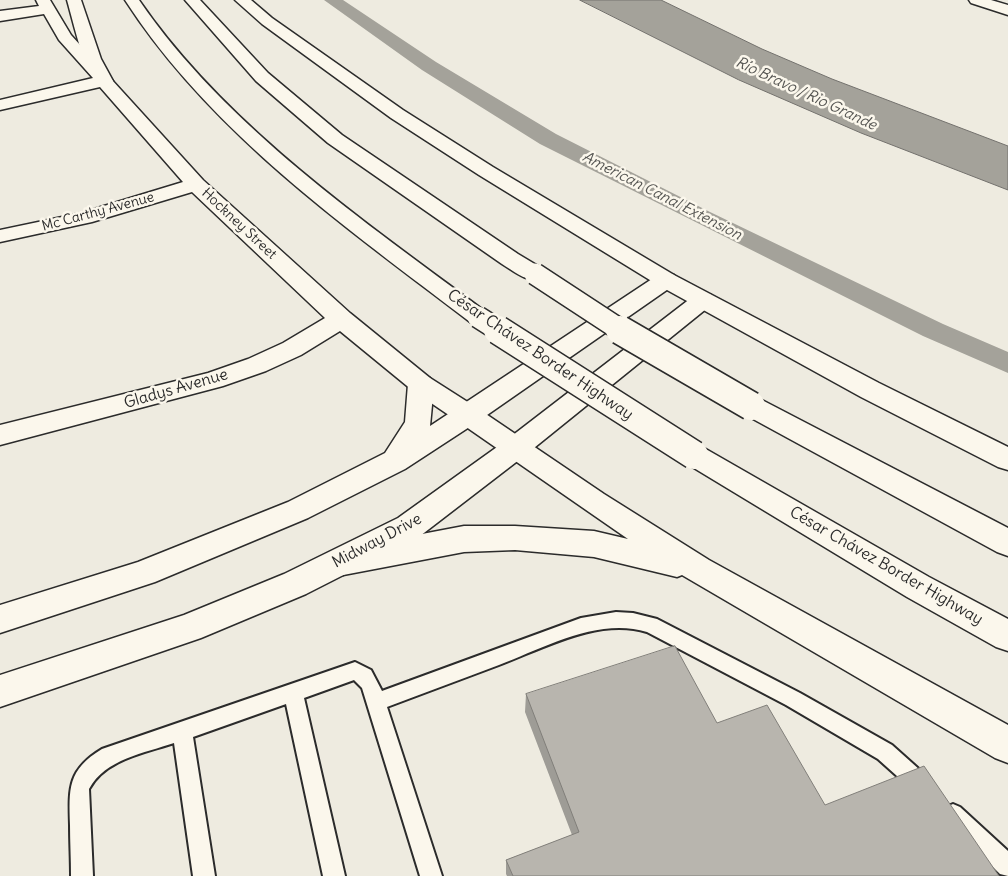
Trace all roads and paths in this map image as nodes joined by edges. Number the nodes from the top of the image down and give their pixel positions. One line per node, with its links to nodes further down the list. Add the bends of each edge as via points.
1 (74, 0): 9 (main road)
2 (132, 0): 26 (main road, César Chávez Border Highway, bridge, via 146,23 193,79 253,137 329,205 478,317 694,455)
3 (192, 0): 22 (main road, bridge, via 262,77 335,139 502,254 623,332 751,406)
4 (242, 0): 13 (main road, via 397,114)
5 (976, 0): 7 (main road)
6 (46, 4): 8 (main road); 9 (main road, Hockney Street, via 65,37)
7 (1008, 10)
8 (0, 16)
9 (104, 82): 10 (main road); 11 (main road, Hockney Street)
10 (0, 105)
11 (196, 184): 12 (main road, Mc Carthy Avenue, via 95,215); 15 (main road, Hockney Street)
12 (0, 236)
13 (666, 280): 14 (main road); 17 (main road)
14 (703, 300): 19 (main road, Midway Drive); 20 (main road)
15 (341, 319): 16 (main road, Hockney Street); 18 (main road, Gladys Avenue, via 292,350 231,374)
16 (421, 384): 17 (main road, Hockney Street); 21 (main road, via 418,423)
17 (468, 416): 19 (main road, Hockney Street); 21 (main road)
18 (0, 435)
19 (514, 449): 23 (main road, Midway Drive, via 409,527); 24 (main road, Hockney Street)
20 (1008, 459)
21 (395, 461): 25 (main road, via 298,510 144,573)
22 (1008, 543)
23 (338, 562): 24 (main road, via 464,539 515,538 594,544); 27 (main road, Midway Drive, via 295,584 189,628)
24 (698, 569): 31 (main road)
25 (0, 619)
26 (1008, 636)
27 (0, 691)
28 (293, 691): 29 (lane, via 355,671 367,677); 30 (lane); 35 (lane)
29 (376, 702): 32 (lane, via 581,626 614,619 635,620 651,625 793,698 884,752); 36 (lane)
30 (182, 730): 33 (lane, via 109,756 84,776 79,789); 34 (lane)
31 (1008, 745)
32 (1008, 866)
33 (82, 876)
34 (204, 876)
35 (334, 876)
36 (431, 876)

